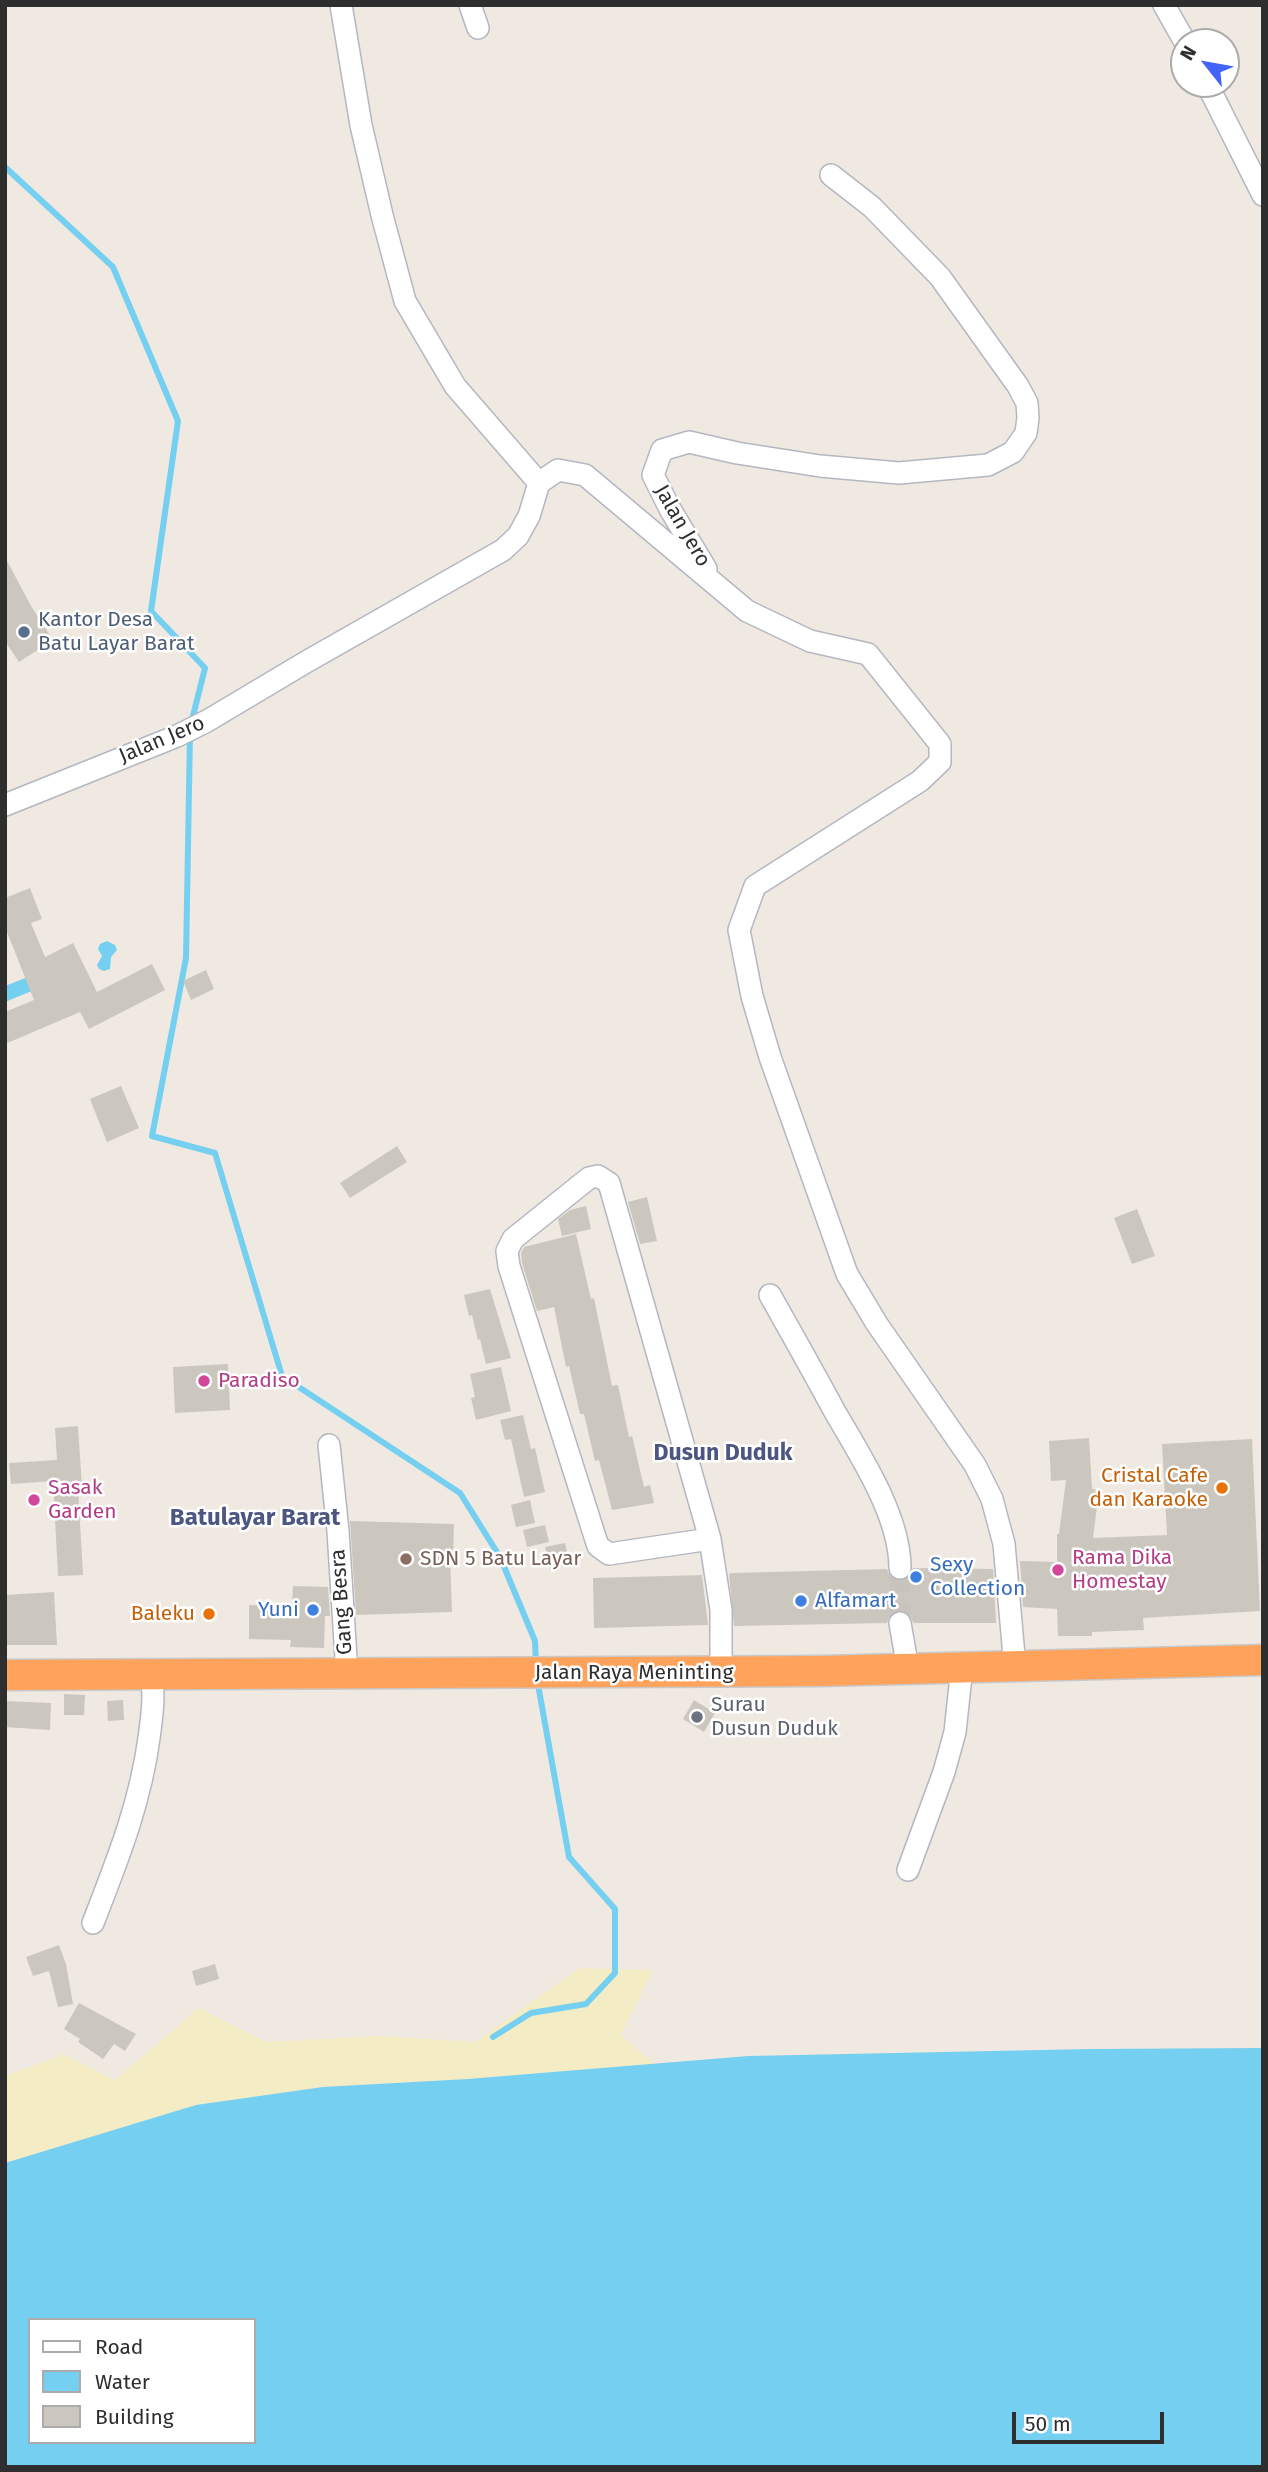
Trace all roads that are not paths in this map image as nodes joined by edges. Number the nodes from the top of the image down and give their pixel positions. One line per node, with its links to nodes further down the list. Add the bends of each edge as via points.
1 (341, 5): 9 (street, via 361,125 405,301 455,386)
2 (470, 5): 4 (street)
3 (1164, 5): 5 (street)
4 (478, 28)
5 (1177, 28)
6 (1214, 98): 8 (street)
7 (831, 175): 10 (street, Jalan Jero, via 873,207 940,277 1018,386 1027,403 1026,433 1013,452 988,465 899,473 820,466 689,442 662,450 653,475)
8 (1263, 195)
9 (539, 483): 10 (street, Jalan Jero, via 558,470 586,475); 11 (street, Jalan Jero, via 529,516 503,550 207,722)
10 (715, 584): 19 (street, via 747,611 810,641 868,654 940,744 940,762 920,781 755,886 739,930 770,1057 847,1274 975,1465 992,1499 1004,1544)
11 (5, 805)
12 (770, 1295): 15 (street, via 874,1484 891,1520)
13 (329, 1446): 23 (street, Gang Besra)
14 (710, 1539): 14 (street, via 609,1184 598,1176 589,1178 513,1239 507,1251 598,1546 609,1554); 21 (street, via 721,1610)
15 (900, 1568)
16 (900, 1623): 20 (street)
17 (1263, 1660): 19 (highway, Jalan Raya Meninting)
18 (962, 1667): 19 (highway, Jalan Raya Meninting); 20 (highway, Jalan Raya Meninting); 25 (street, via 955,1732)
19 (1015, 1667)
20 (908, 1669): 21 (highway, Jalan Raya Meninting)
21 (721, 1672): 23 (highway, Jalan Raya Meninting)
22 (150, 1674): 23 (highway, Jalan Raya Meninting); 24 (highway, Jalan Raya Meninting); 26 (street, via 154,1690 151,1725 139,1794)
23 (347, 1674)
24 (5, 1675)
25 (908, 1870)
26 (93, 1923)

